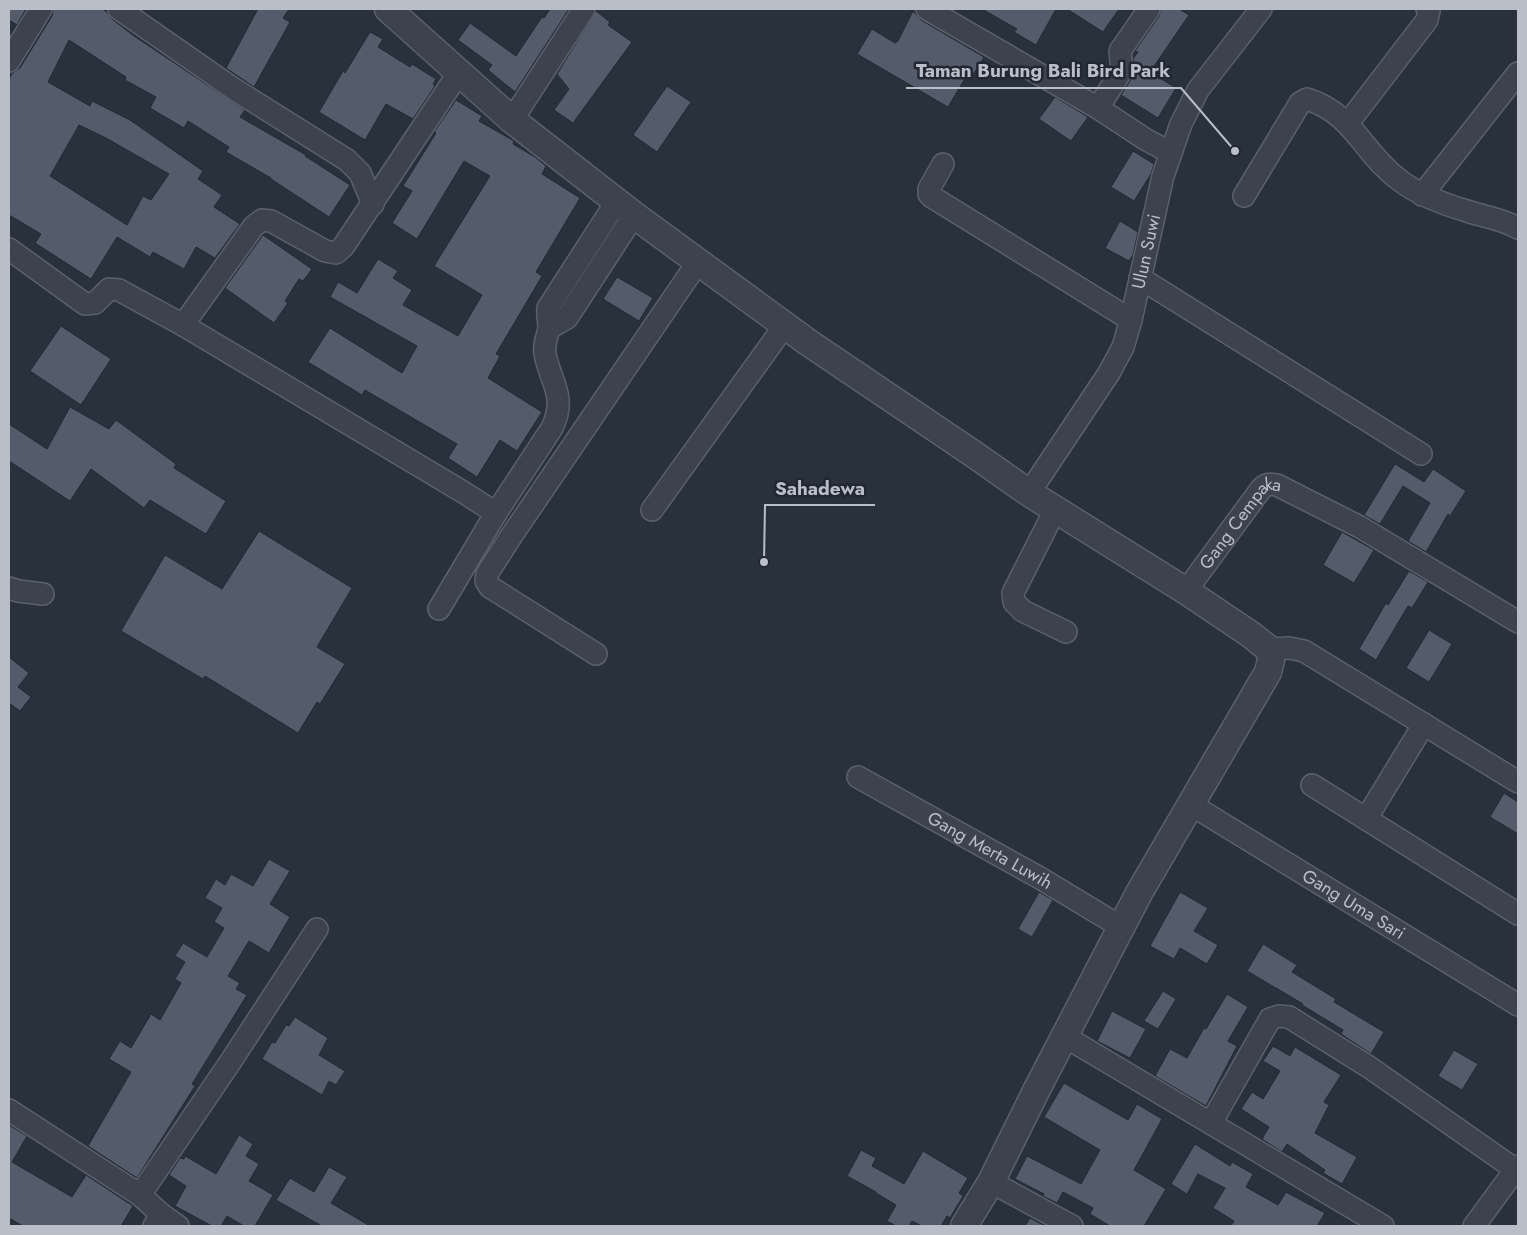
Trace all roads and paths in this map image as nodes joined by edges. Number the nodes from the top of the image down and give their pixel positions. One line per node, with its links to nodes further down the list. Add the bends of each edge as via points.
1 (41, 9): 9 (street)
2 (118, 9): 19 (street, via 234,89 347,160 360,173)
3 (388, 9): 10 (street)
4 (584, 9): 13 (street)
5 (927, 9): 12 (street)
6 (1149, 9): 12 (street, via 1120,51 1122,70)
7 (1261, 9): 15 (street, Ulun Suwi, via 1198,90)
8 (1427, 9): 14 (street, via 1427,20)
9 (9, 61)
10 (460, 72): 13 (street); 19 (street)
11 (1518, 73): 17 (street)
12 (1098, 108): 15 (street)
13 (512, 120): 20 (street)
14 (1348, 123): 17 (street, via 1397,179); 18 (street, via 1314,101 1306,99 1300,103)
15 (1171, 153): 24 (street, Ulun Suwi)
16 (943, 164): 25 (street, via 929,190 932,197)
17 (1422, 195): 21 (street, via 1468,212)
18 (1244, 196)
19 (373, 204): 26 (street, via 336,252 324,251 271,221 262,220 254,226)
20 (626, 208): 23 (street); 32 (street, via 548,308 549,328 544,345 559,397 557,418)
21 (1515, 220)
22 (9, 249): 26 (street, via 85,304 95,303 109,289 116,289)
23 (698, 262): 27 (street); 40 (street, via 487,574 486,581 490,587)
24 (1140, 278): 25 (street, Ulun Suwi); 28 (street)
25 (1131, 320): 29 (street, Ulun Suwi, via 1117,360)
26 (183, 325): 32 (street)
27 (785, 325): 29 (street); 30 (street)
28 (1420, 454)
29 (1029, 493): 31 (street)
30 (652, 510)
31 (1055, 510): 34 (street); 38 (street, via 1013,593 1014,602 1023,611)
32 (496, 513): 36 (street)
33 (9, 588): 35 (street)
34 (1186, 591): 37 (street, Gang Cempaka, via 1265,484 1277,485 1360,527); 39 (street)
35 (43, 594)
36 (439, 609)
37 (1518, 622)
38 (1066, 632)
39 (1269, 649): 41 (street, via 1304,651); 45 (street, via 1268,672)
40 (596, 654)
41 (1424, 724): 43 (street); 46 (street)
42 (858, 777): 48 (street, Gang Merta Luwih)
43 (1517, 777)
44 (1312, 785): 46 (street)
45 (1190, 804): 48 (street); 50 (street, Gang Uma Sari)
46 (1366, 819): 47 (street)
47 (1518, 914)
48 (1121, 927): 51 (street)
49 (318, 929): 56 (street)
50 (1518, 1005)
51 (1064, 1036): 53 (street); 55 (street)
52 (9, 1110): 56 (street)
53 (1211, 1123): 54 (street, via 1270,1019 1289,1017); 60 (street)
54 (1517, 1168): 61 (street)
55 (991, 1182): 58 (street); 59 (street)
56 (140, 1195): 57 (street)
57 (164, 1222)
58 (964, 1226)
59 (1072, 1226)
60 (1383, 1226)
61 (1474, 1226)

